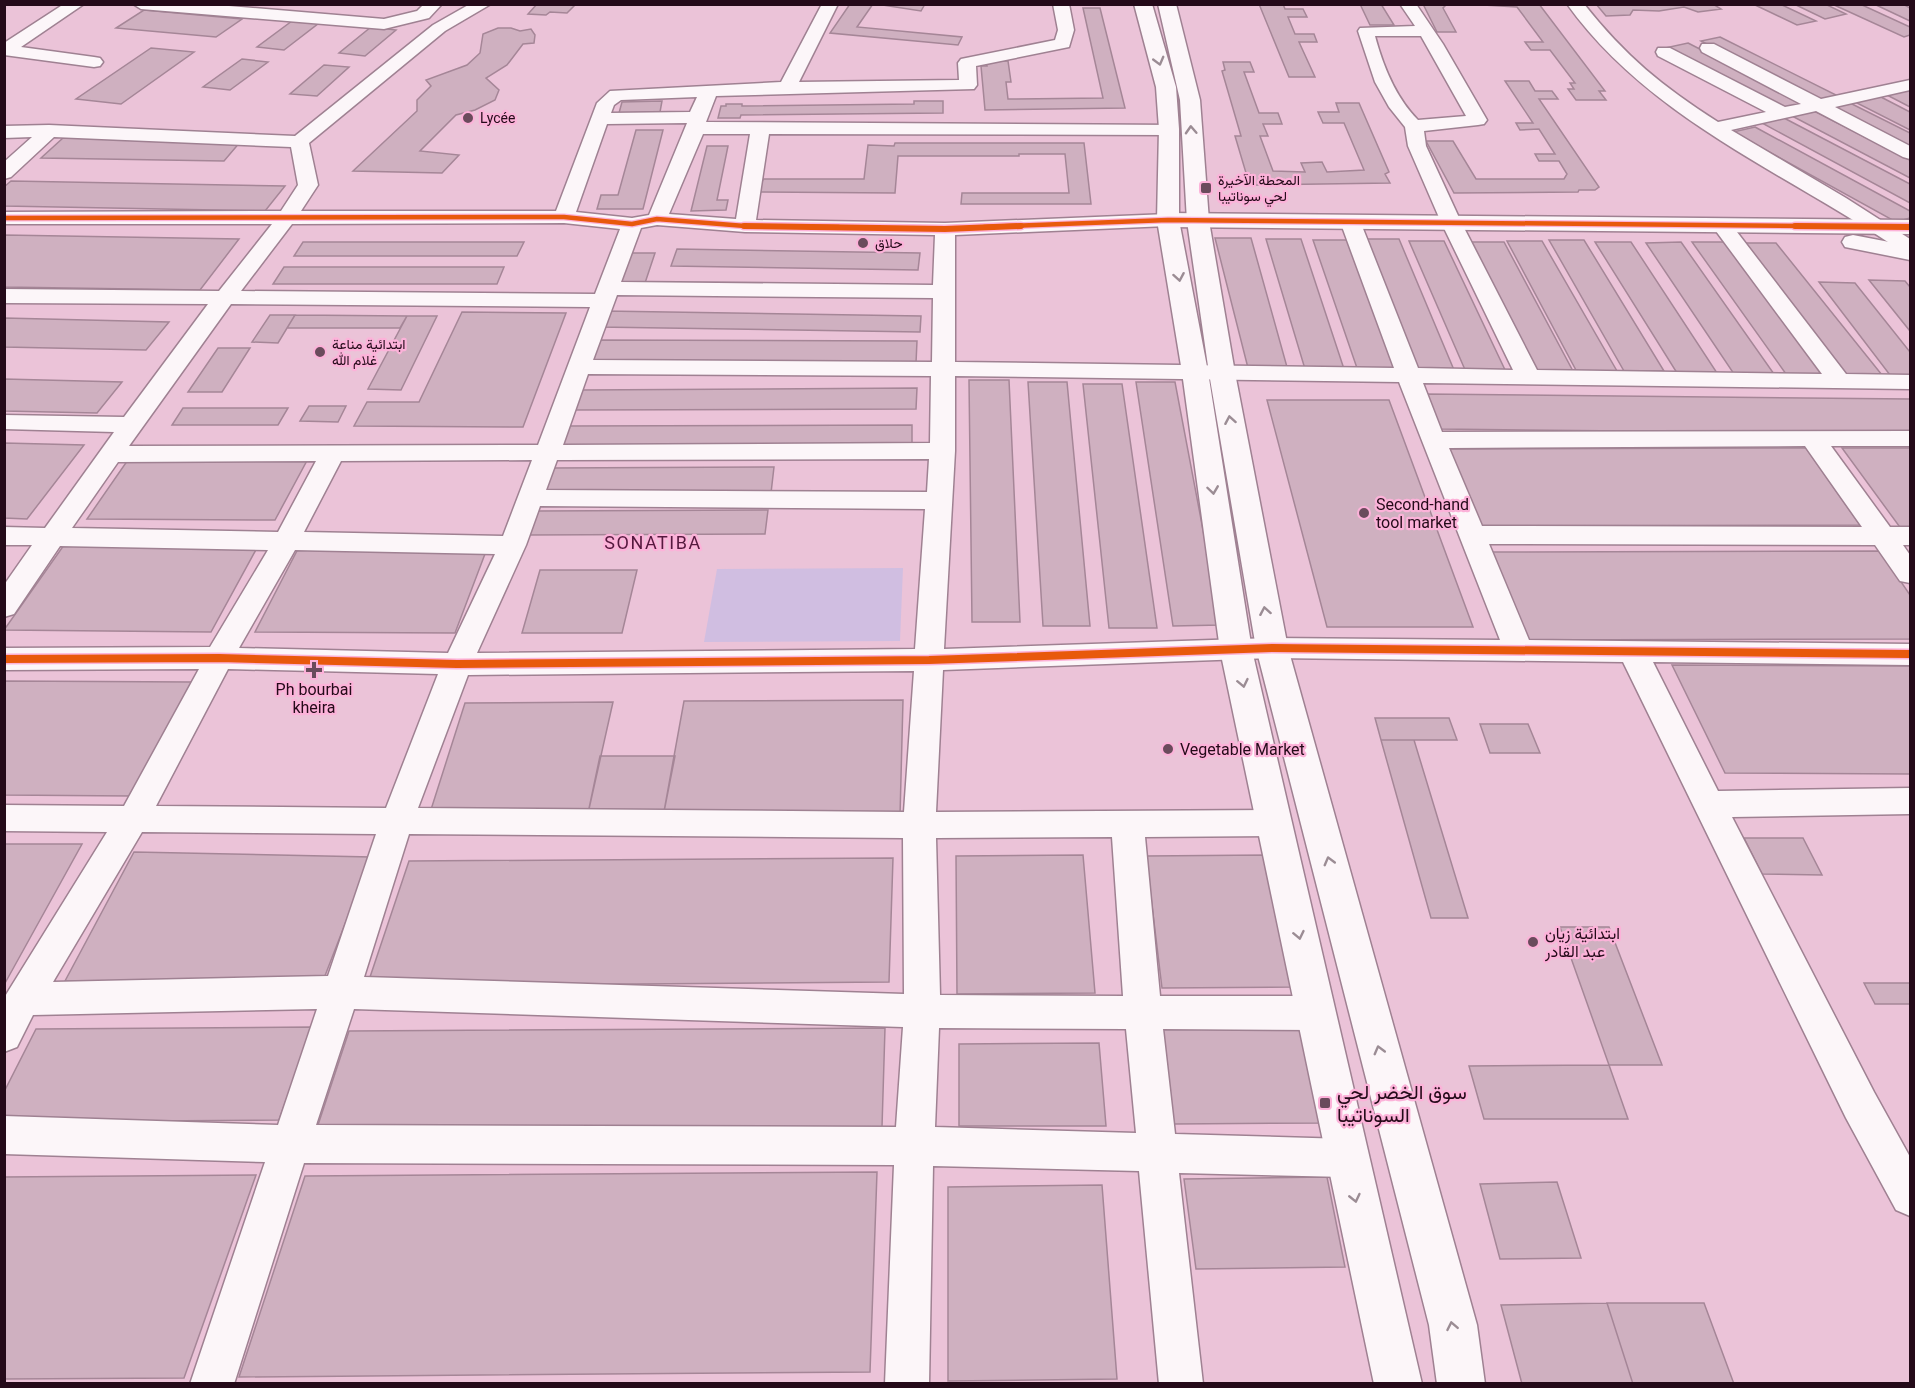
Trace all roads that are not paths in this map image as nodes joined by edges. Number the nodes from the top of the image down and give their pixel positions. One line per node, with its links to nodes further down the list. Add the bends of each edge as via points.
1 (76, 4): 14 (street, via 5,50)
2 (141, 4): 3 (street, via 384,24 423,15)
3 (434, 4)
4 (483, 4): 30 (street, via 439,28)
5 (830, 4): 17 (street)
6 (1061, 4): 15 (street, via 1066,30 1063,43 967,63)
7 (1143, 4): 26 (main road, one-way to 26, via 1166,87)
8 (1167, 4): 36 (main road, one-way to 8, via 1190,100)
9 (1408, 4): 11 (street)
10 (1575, 4): 25 (street, via 1625,61)
11 (1425, 30): 23 (street, via 1366,31 1389,93); 23 (street, via 1478,120)
12 (1708, 48): 19 (street)
13 (1664, 52): 20 (street)
14 (94, 62)
15 (968, 85): 17 (street); 24 (street)
16 (1911, 85): 19 (street)
17 (788, 87): 18 (street)
18 (708, 91): 21 (street, via 616,95 606,103); 22 (street)
19 (1818, 106): 20 (street); 31 (street)
20 (1784, 114): 25 (street)
21 (602, 119): 22 (street); 34 (street)
22 (697, 123): 27 (street); 37 (street)
23 (1414, 126): 39 (street, via 1417,146)
24 (973, 128): 26 (street); 27 (street)
25 (1716, 128): 42 (street)
26 (1169, 129): 36 (main road)
27 (760, 130): 41 (street)
28 (50, 131): 29 (street); 30 (street); 32 (street)
29 (4, 132)
30 (299, 142): 33 (street, via 308,185)
31 (1911, 153)
32 (4, 173)
33 (289, 217): 34 (street); 35 (street); 50 (street)
34 (564, 217): 37 (street)
35 (4, 218)
36 (1183, 220): 38 (main road); 44 (street); 53 (main road)
37 (644, 221): 41 (street); 48 (street)
38 (1350, 221): 39 (main road); 54 (street)
39 (1450, 222): 40 (main road); 55 (street)
40 (1720, 224): 42 (main road); 45 (main road, via 1791,229); 56 (street)
41 (745, 226): 44 (street)
42 (1881, 227): 43 (main road); 45 (street)
43 (1911, 227)
44 (945, 229): 47 (street)
45 (1904, 250): 46 (street)
46 (1911, 269)
47 (944, 292): 48 (street); 52 (street)
48 (606, 294): 50 (street); 51 (street)
49 (4, 296): 50 (street)
50 (225, 297): 59 (street)
51 (579, 367): 52 (street); 66 (street)
52 (942, 369): 53 (street); 63 (street)
53 (1209, 373): 54 (street); 78 (main road, one-way to 53); 80 (main road, one-way to 80)
54 (1408, 377): 55 (street); 62 (street)
55 (1529, 378): 56 (street)
56 (1840, 382): 57 (street)
57 (1911, 382)
58 (4, 422): 59 (street)
59 (131, 424): 65 (street)
60 (1911, 438): 61 (street)
61 (1813, 439): 62 (street); 71 (street)
62 (1433, 440): 69 (street)
63 (942, 451): 66 (street); 68 (street)
64 (332, 453): 65 (street); 66 (street); 74 (street)
65 (109, 454): 73 (street)
66 (546, 454): 67 (street)
67 (531, 498): 68 (street); 75 (street)
68 (939, 501): 85 (street)
69 (1472, 535): 71 (street); 79 (street)
70 (4, 536): 73 (street)
71 (1884, 536): 72 (street); 76 (street)
72 (1911, 536)
73 (52, 537): 74 (street); 77 (street)
74 (286, 542): 75 (street); 83 (street)
75 (513, 545): 86 (street)
76 (1911, 574)
77 (4, 607)
78 (1272, 648): 79 (street); 80 (street); 111 (main road, one-way to 78, via 1453,1325)
79 (1519, 650): 81 (street)
80 (1236, 651): 85 (street); 93 (main road, one-way to 93)
81 (1633, 652): 82 (street); 88 (street)
82 (1911, 654)
83 (219, 658): 84 (street); 86 (street); 89 (street)
84 (4, 659)
85 (929, 660): 86 (street); 94 (street)
86 (457, 664): 91 (street)
87 (1911, 801): 88 (street)
88 (1709, 804): 106 (street, via 1860,1105)
89 (134, 817): 90 (street); 91 (street); 96 (street)
90 (4, 818)
91 (397, 821): 94 (street); 95 (street)
92 (1127, 823): 93 (street); 94 (street); 99 (street)
93 (1274, 823): 98 (main road, one-way to 98)
94 (919, 825): 97 (street)
95 (341, 992): 96 (street); 97 (street); 102 (street)
96 (23, 999): 100 (street)
97 (922, 1011): 99 (street); 103 (street)
98 (1316, 1013): 99 (street); 105 (main road)
99 (1143, 1014): 104 (street)
100 (4, 1035)
101 (4, 1135): 102 (street)
102 (292, 1144): 103 (street); 107 (street)
103 (914, 1146): 104 (street); 108 (street)
104 (1158, 1153): 105 (street); 109 (street)
105 (1346, 1158): 110 (main road, one-way to 110)
106 (1911, 1196)
107 (212, 1383)
108 (907, 1383)
109 (1181, 1383)
110 (1398, 1383)
111 (1461, 1383)

